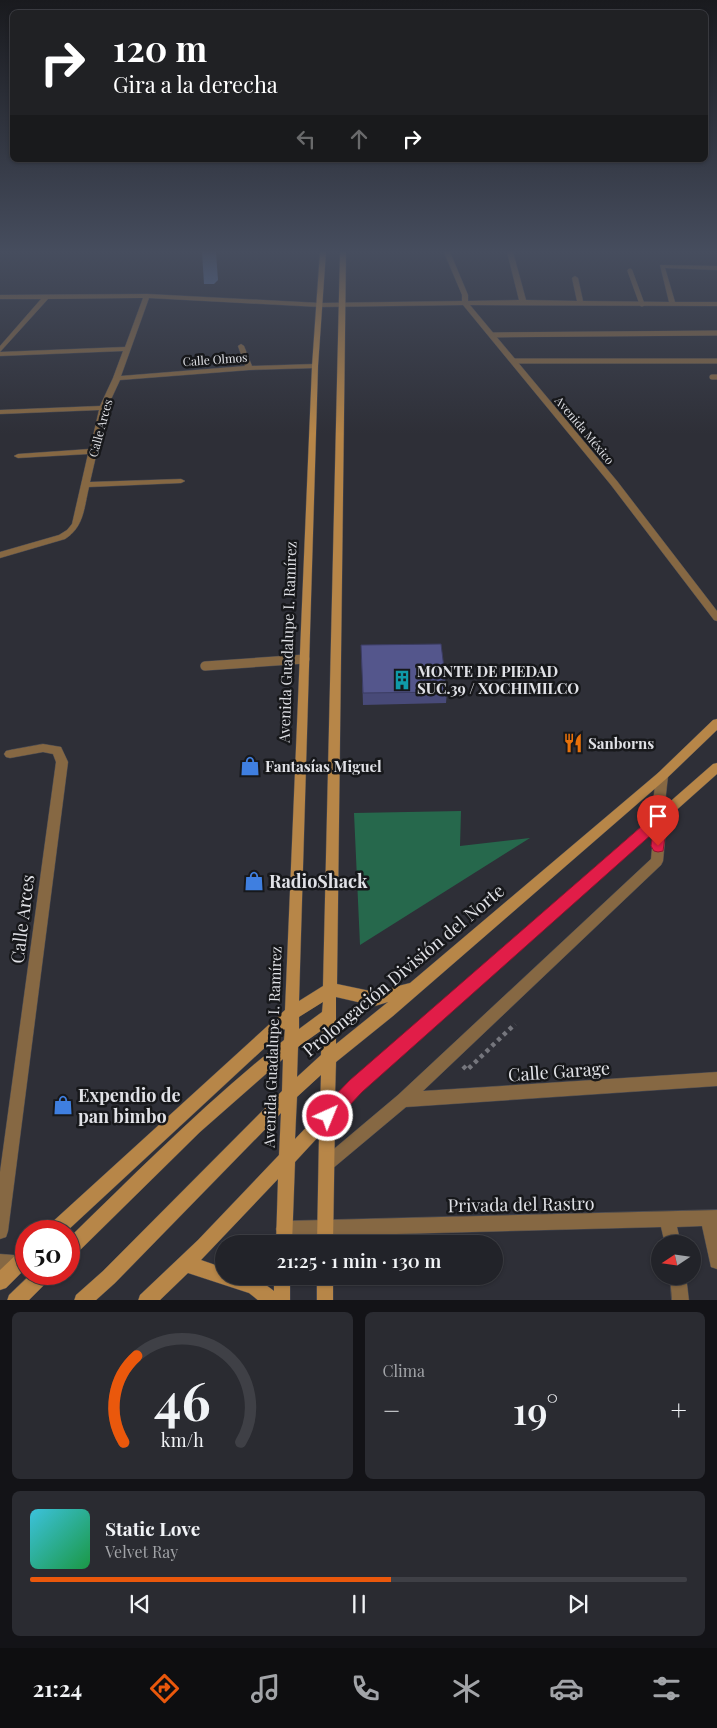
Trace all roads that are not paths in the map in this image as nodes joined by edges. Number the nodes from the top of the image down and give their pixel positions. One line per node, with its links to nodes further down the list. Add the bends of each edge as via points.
1 (32, 313): 10 (street)
2 (140, 313): 9 (street, Calle Arces)
3 (319, 313): 13 (main road, Avenida Guadalupe I. Ramírez)
4 (342, 313): 31 (main road)
5 (474, 313): 7 (street, Avenida México)
6 (717, 333): 7 (lane)
7 (492, 335): 11 (street, Avenida México)
8 (241, 346): 14 (street)
9 (127, 349): 10 (street); 15 (street, Calle Arces)
10 (0, 352)
11 (514, 361): 12 (lane); 23 (street, Avenida México, via 614,483)
12 (717, 361)
13 (315, 366): 14 (street, Calle Olmos); 24 (main road, Avenida Guadalupe I. Ramírez)
14 (249, 368): 15 (street, Calle Olmos)
15 (117, 378): 16 (street, Calle Arces)
16 (103, 408): 17 (street); 18 (street, Calle Arces)
17 (0, 412)
18 (94, 451): 19 (street); 21 (street, Calle Arces)
19 (18, 456)
20 (181, 480): 21 (street)
21 (86, 485): 22 (street, Calle Arces, via 76,524 70,532)
22 (0, 555)
23 (717, 618)
24 (305, 660): 25 (lane); 33 (main road, Avenida Guadalupe I. Ramírez)
25 (205, 666)
26 (717, 723): 29 (main road, Prolongación División del Norte)
27 (10, 754): 46 (street, Calle Arces, via 44,748 58,750 62,762)
28 (717, 767): 30 (main road)
29 (662, 776): 30 (street); 32 (main road, Prolongación División del Norte)
30 (661, 817): 39 (street, via 657,861); 40 (main road, via 356,1086)
31 (330, 989): 32 (main road, via 375,999); 33 (main road); 34 (main road)
32 (411, 990): 36 (main road, Prolongación División del Norte)
33 (291, 1014): 35 (main road, Avenida Guadalupe I. Ramírez); 44 (main road)
34 (329, 1016): 35 (main road); 36 (main road)
35 (290, 1042): 38 (main road, Avenida Guadalupe I. Ramírez); 51 (main road, via 253,1072)
36 (329, 1058): 38 (main road, Prolongación División del Norte); 40 (main road)
37 (717, 1079): 39 (street, Calle Garage)
38 (288, 1095): 41 (main road, Avenida Guadalupe I. Ramírez); 65 (main road, Prolongación División del Norte)
39 (403, 1100): 42 (street)
40 (328, 1116): 41 (main road); 42 (main road)
41 (286, 1160): 47 (main road, Avenida Guadalupe I. Ramírez); 55 (main road)
42 (327, 1164): 48 (main road)
43 (712, 1218): 45 (street, Privada del Rastro); 52 (street)
44 (66, 1220)
45 (667, 1221): 49 (street, Privada del Rastro); 50 (street)
46 (0, 1231)
47 (284, 1235)
48 (326, 1235)
49 (349, 1235)
50 (671, 1235)
51 (80, 1238)
52 (717, 1261)
53 (0, 1262): 54 (street)
54 (15, 1262)
55 (186, 1264): 57 (main road); 66 (main road)
56 (15, 1270): 58 (main road)
57 (215, 1273)
58 (0, 1282)
59 (31, 1285): 64 (main road)
60 (251, 1285): 67 (main road)
61 (282, 1285): 68 (main road)
62 (325, 1285): 69 (main road)
63 (679, 1285): 70 (street)
64 (15, 1300)
65 (82, 1300)
66 (146, 1300)
67 (272, 1300)
68 (282, 1300)
69 (325, 1300)
70 (681, 1300)

